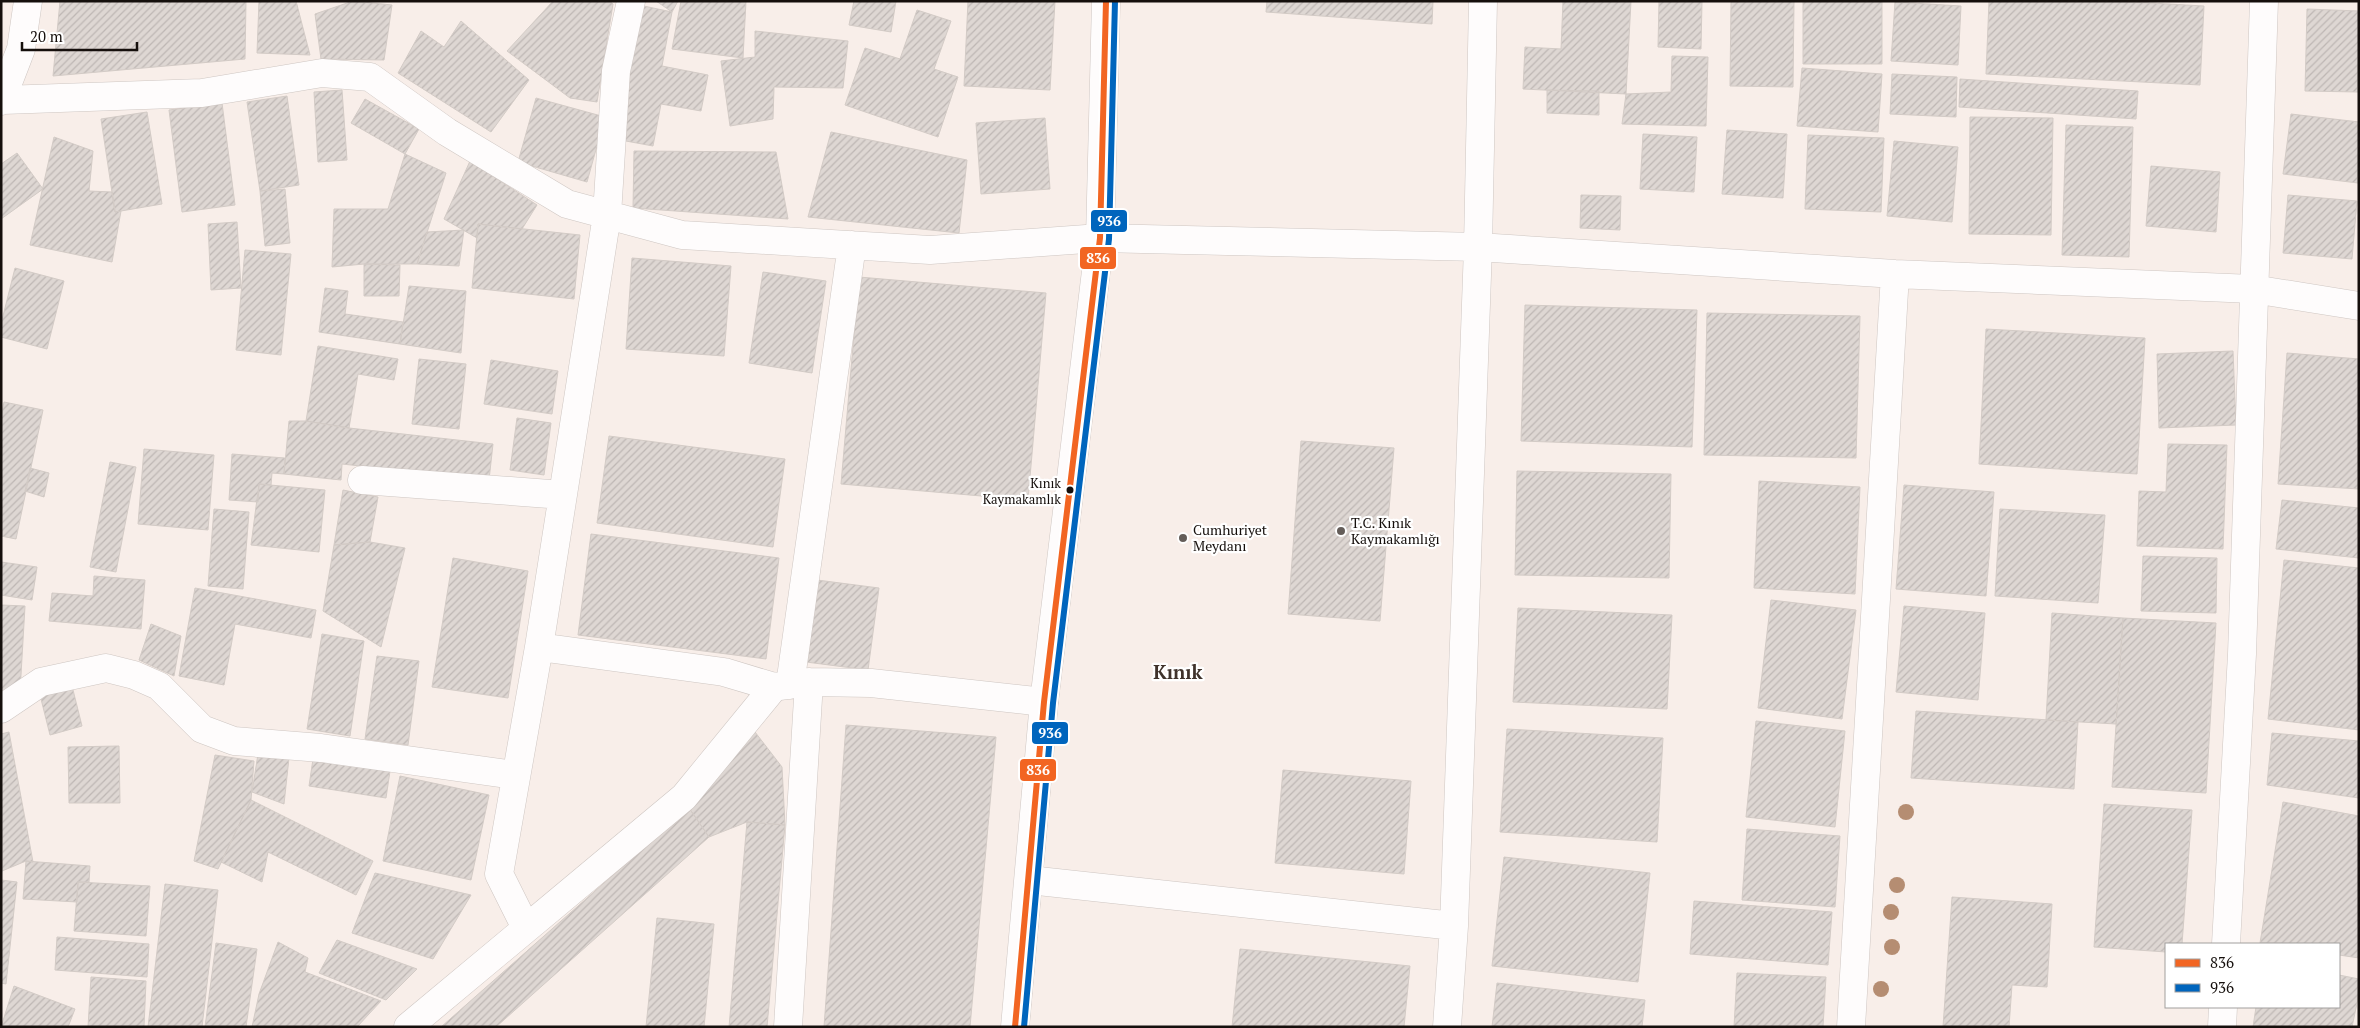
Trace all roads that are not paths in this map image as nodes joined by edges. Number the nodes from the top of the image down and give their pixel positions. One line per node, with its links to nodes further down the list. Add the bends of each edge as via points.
1 (28, 1): 6 (street, via 21,49)
2 (630, 1): 7 (street, via 616,71)
3 (1106, 1): 8 (street)
4 (1483, 1): 10 (street)
5 (2264, 1): 12 (street)
6 (2, 100): 7 (street, via 202,93 322,73 370,77 447,132 567,204)
7 (607, 215): 9 (street, via 682,234); 15 (street)
8 (1100, 238): 9 (street, via 930,250); 10 (street); 18 (street)
9 (852, 246): 17 (street)
10 (1478, 247): 11 (street); 22 (street)
11 (1895, 274): 12 (street); 30 (street)
12 (2253, 289): 13 (street); 24 (street, via 2242,654)
13 (2359, 306)
14 (362, 480): 15 (street)
15 (563, 495): 16 (street)
16 (539, 648): 17 (street, via 724,672); 20 (street)
17 (791, 685): 18 (street, via 871,683); 23 (street, via 684,797); 27 (street)
18 (1044, 702): 21 (street)
19 (1, 710): 20 (street, via 41,682 106,668 159,686 202,729 234,741 321,748)
20 (515, 775): 23 (street, via 499,874)
21 (1029, 880): 22 (street); 28 (street)
22 (1454, 926): 29 (street)
23 (526, 928): 26 (street)
24 (2226, 943)
25 (2223, 1008): 31 (street)
26 (408, 1027)
27 (788, 1027)
28 (1015, 1027)
29 (1448, 1027)
30 (1851, 1027)
31 (2222, 1027)

